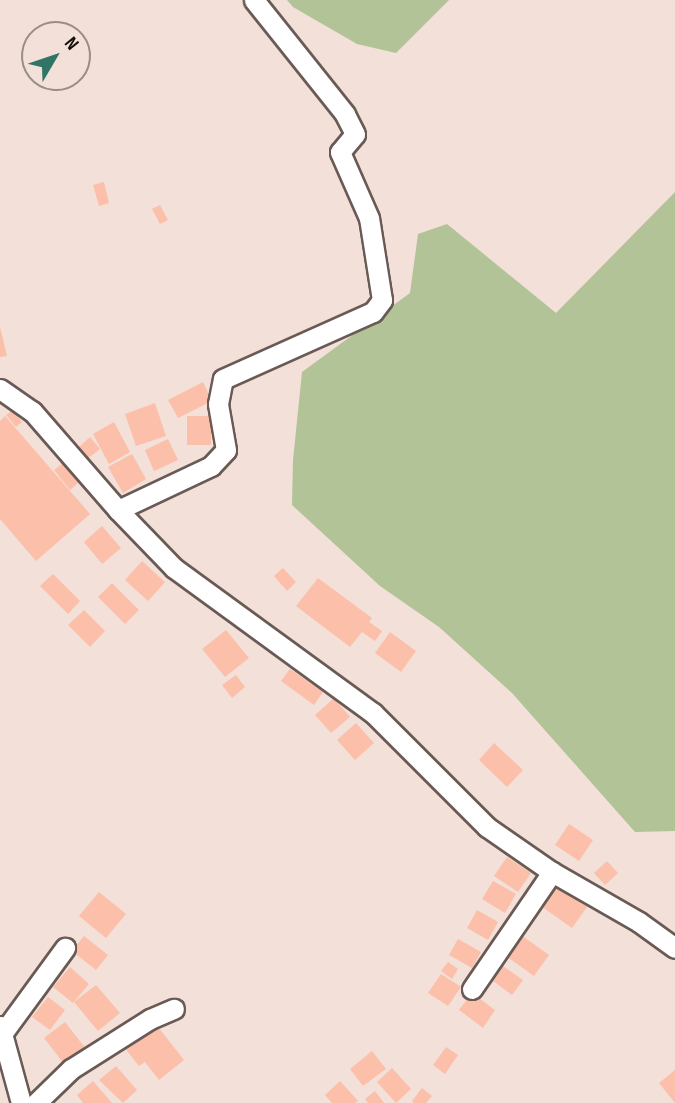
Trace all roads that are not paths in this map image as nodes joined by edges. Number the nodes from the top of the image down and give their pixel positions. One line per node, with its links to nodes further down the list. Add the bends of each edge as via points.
1 (254, 0): 3 (street, via 345,114 355,134 340,152 369,218 383,300 373,312 223,379 218,404 226,450 211,466)
2 (0, 389): 3 (street, via 32,411)
3 (118, 510): 4 (street, via 174,568 373,713 486,827)
4 (552, 872): 6 (street); 7 (street)
5 (65, 948): 9 (street)
6 (675, 948)
7 (472, 989)
8 (174, 1009): 11 (street, via 71,1069)
9 (1, 1030): 10 (street)
10 (21, 1103)
11 (36, 1103)

